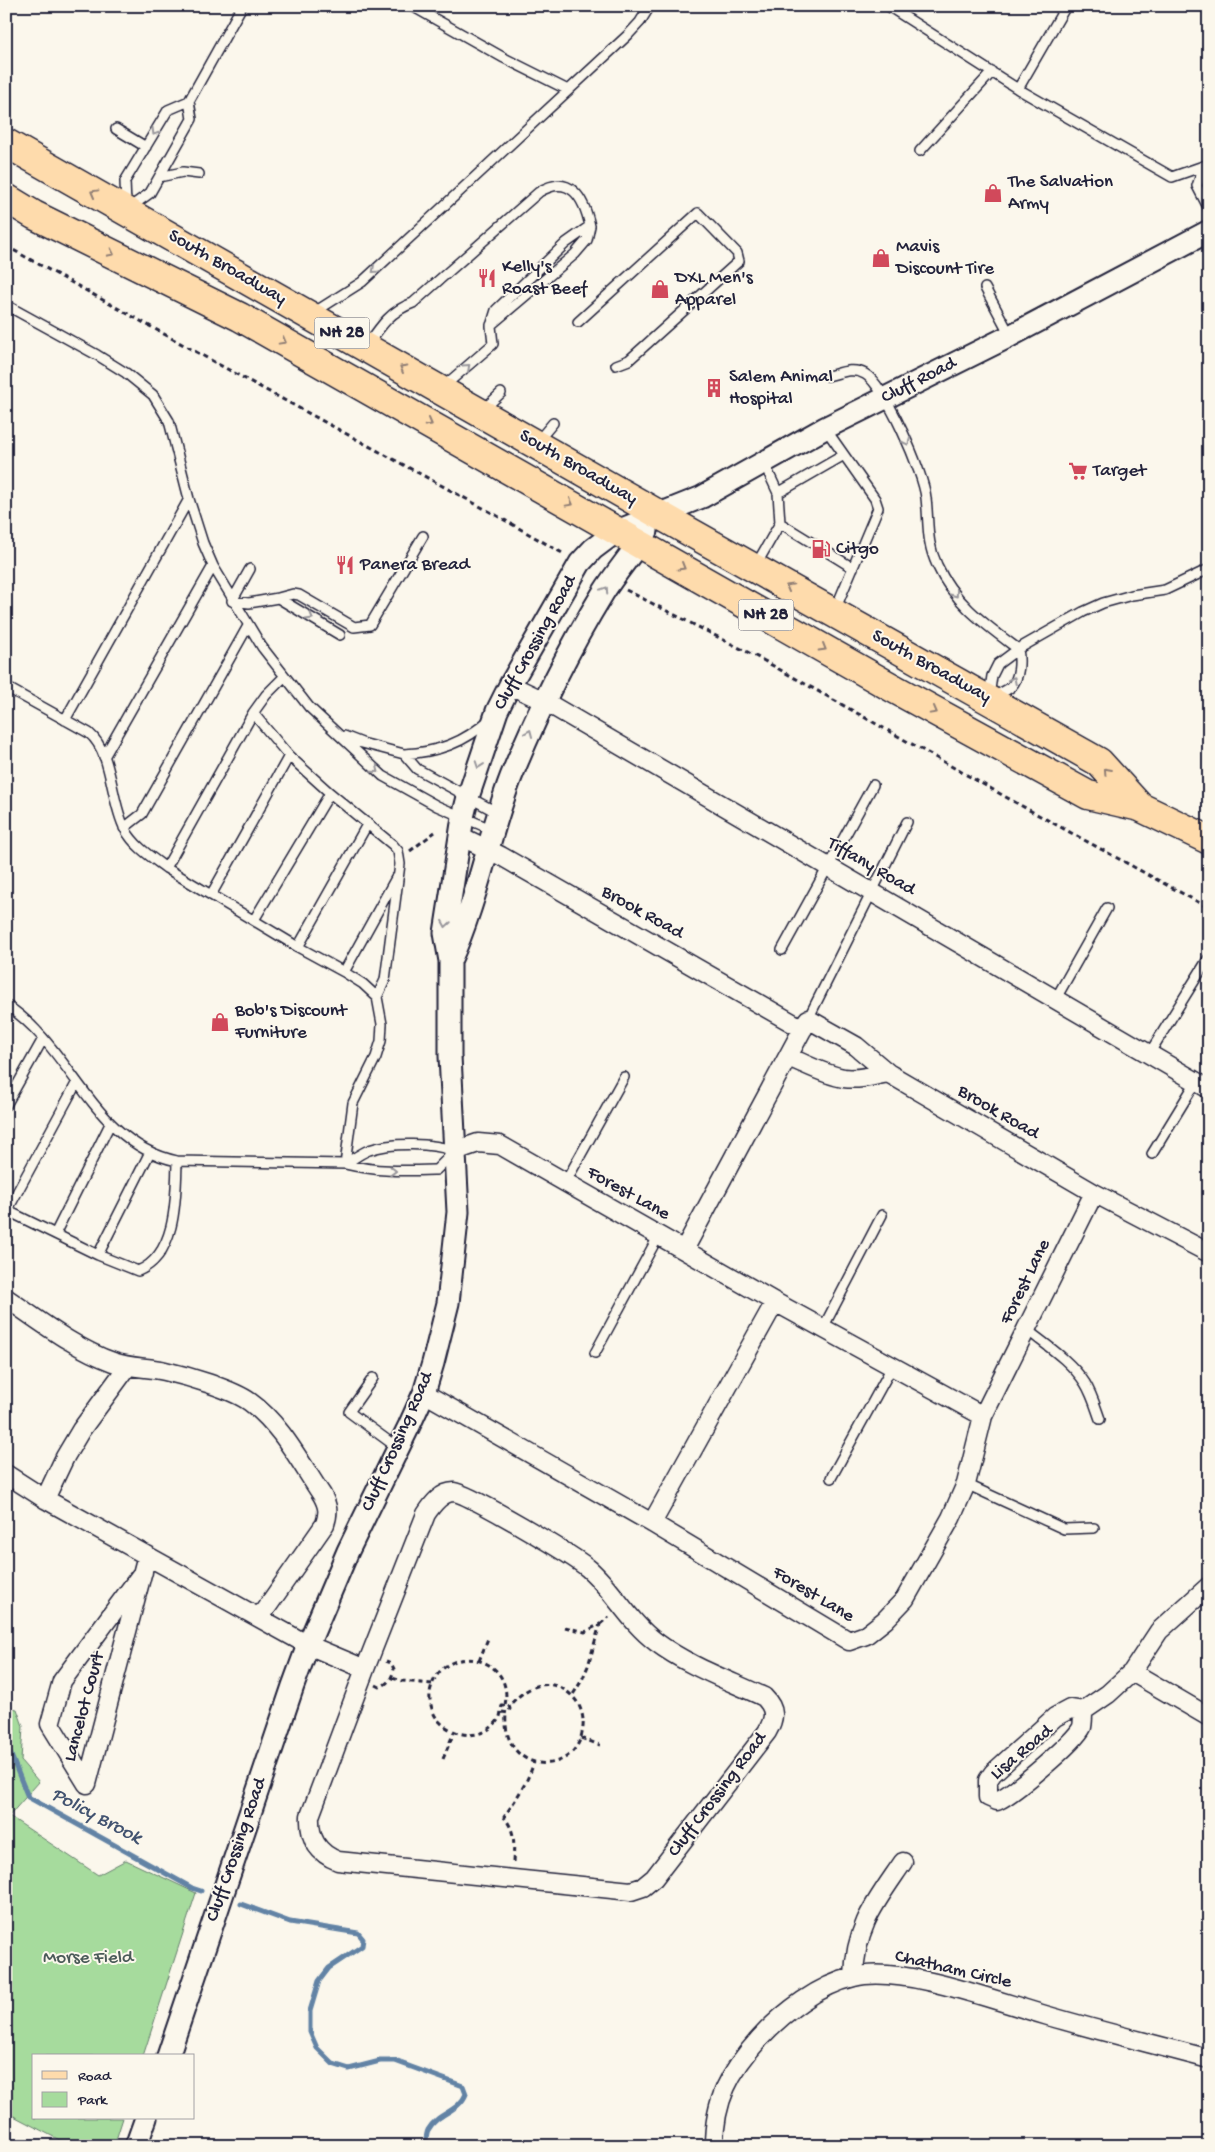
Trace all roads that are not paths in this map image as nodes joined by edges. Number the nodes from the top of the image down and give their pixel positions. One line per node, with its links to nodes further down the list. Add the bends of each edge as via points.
1 (242, 6): 9 (lane)
2 (412, 6): 8 (lane)
3 (650, 6): 8 (lane, via 628,35)
4 (888, 6): 6 (lane)
5 (1066, 6): 7 (lane)
6 (992, 72): 7 (lane); 13 (lane)
7 (1018, 89): 14 (lane, via 1172,177)
8 (568, 90): 24 (lane, one-way to 24, via 362,282)
9 (189, 101): 12 (lane, one-way to 12, via 168,110); 16 (lane, via 192,119)
10 (116, 129): 12 (lane)
11 (6, 143): 19 (main road, South Broadway / NH 28, one-way to 11)
12 (146, 147): 19 (lane, via 125,181)
13 (920, 151)
14 (1207, 166): 18 (lane, via 1197,186)
15 (199, 174): 16 (lane, via 183,172)
16 (159, 177): 19 (lane, via 150,193)
17 (6, 198): 45 (main road, South Broadway / NH 28, one-way to 45, via 240,317)
18 (1209, 209)
19 (126, 211): 24 (main road, South Broadway / NH 28)
20 (590, 226): 26 (lane, via 566,243 496,310); 26 (lane, via 587,240 575,254); 28 (lane, via 587,209 568,186 548,187 413,303 399,308)
21 (1209, 231): 27 (street, Cluff Road)
22 (985, 288): 27 (lane)
23 (6, 305): 41 (lane, via 126,372 153,395 169,421)
24 (310, 315): 28 (main road, South Broadway / NH 28)
25 (578, 322): 29 (lane, via 698,213 737,253 739,262 629,360)
26 (491, 326): 31 (lane, one-way to 26, via 493,344)
27 (1010, 336): 33 (street, Cluff Road)
28 (366, 346): 31 (main road, South Broadway / NH 28, one-way to 28)
29 (616, 365)
30 (828, 376): 33 (lane, via 850,370 866,374)
31 (441, 389): 34 (main road, South Broadway / NH 28)
32 (501, 393): 34 (lane)
33 (885, 398): 36 (street, Cluff Road); 56 (lane, one-way to 56, via 915,458 923,482 926,524 937,566 961,603)
34 (481, 412): 37 (main road, South Broadway / NH 28)
35 (553, 423): 37 (lane)
36 (825, 428): 38 (lane); 39 (street, Cluff Road)
37 (536, 443): 42 (main road, South Broadway / NH 28)
38 (844, 455): 40 (lane); 48 (lane, via 878,508)
39 (763, 462): 40 (lane); 42 (street, Cluff Road, via 702,498)
40 (778, 493): 43 (lane)
41 (189, 499): 46 (lane); 64 (lane)
42 (658, 514): 45 (street, Cluff Crossing Road); 47 (main road, South Broadway / NH 28)
43 (780, 523): 47 (lane); 48 (lane)
44 (423, 536): 51 (lane, via 370,625 354,627 299,595)
45 (628, 536): 58 (street, Cluff Crossing Road, via 593,548 580,563); 61 (street, Cluff Crossing Road, one-way to 45, via 577,636 611,582); 71 (main road, South Broadway / NH 28, one-way to 71, via 1088,795)
46 (213, 566): 52 (lane); 68 (lane)
47 (754, 568): 53 (main road, South Broadway / NH 28, one-way to 47)
48 (853, 568): 53 (lane)
49 (250, 569): 52 (lane)
50 (1209, 569): 56 (lane, via 1165,590 1103,603)
51 (278, 598): 52 (lane, via 249,603); 55 (lane, one-way to 55)
52 (232, 601): 54 (lane)
53 (834, 612): 60 (main road, South Broadway / NH 28)
54 (248, 626): 57 (lane); 75 (lane, via 142,814)
55 (340, 635)
56 (1018, 649): 60 (lane, via 998,664); 60 (lane, one-way to 56, via 1011,687 1016,679 1020,661)
57 (284, 677): 62 (lane); 65 (lane)
58 (510, 685): 61 (street, Tiffany Road); 63 (street, Cluff Crossing Road)
59 (6, 687): 64 (lane)
60 (988, 699): 71 (main road, South Broadway / NH 28, one-way to 60, via 1099,762)
61 (544, 701): 76 (street, Cluff Crossing Road, one-way to 61, via 510,780); 78 (street, Tiffany Road)
62 (253, 713): 67 (lane); 79 (lane)
63 (496, 713): 66 (lane, via 478,730 446,748); 72 (street, Cluff Crossing Road, one-way to 72)
64 (65, 720): 68 (lane, via 96,738)
65 (341, 735): 66 (lane); 72 (lane, one-way to 72, via 383,776)
66 (404, 754): 72 (lane)
67 (289, 756): 70 (lane); 82 (lane)
68 (104, 757): 75 (lane)
69 (872, 786): 78 (lane)
70 (330, 793): 74 (lane); 84 (lane)
71 (1140, 807): 77 (main road, South Broadway / NH 28)
72 (464, 817): 76 (street, Brook Road); 76 (lane); 88 (street, Cluff Crossing Road, one-way to 88, via 445,933)
73 (907, 822): 81 (lane)
74 (368, 823): 80 (lane, via 393,845 399,858); 85 (lane)
75 (124, 828): 79 (lane, via 134,842)
76 (494, 831): 88 (street, Cluff Crossing Road); 93 (street, Brook Road)
77 (1209, 840)
78 (828, 867): 81 (street, Tiffany Road); 86 (lane)
79 (166, 868): 82 (lane)
80 (399, 873): 89 (lane); 90 (lane, via 386,980)
81 (872, 893): 91 (street, Tiffany Road); 93 (lane)
82 (211, 895): 84 (lane)
83 (1107, 908): 91 (lane)
84 (254, 920): 85 (lane)
85 (298, 947): 89 (lane)
86 (782, 950)
87 (1208, 959): 95 (lane)
88 (450, 961): 103 (street, Cluff Crossing Road)
89 (344, 972): 90 (lane)
90 (377, 997): 107 (lane, via 382,1024 381,1041 354,1103)
91 (1055, 1000): 95 (street, Tiffany Road)
92 (6, 1006): 94 (lane, via 18,1013)
93 (806, 1024): 96 (street); 97 (street, Brook Road, via 856,1046)
94 (43, 1039): 99 (lane); 101 (lane)
95 (1149, 1054): 100 (street, Tiffany Road)
96 (788, 1057): 97 (street, via 845,1078); 114 (street)
97 (888, 1073): 109 (street, Brook Road)
98 (624, 1077): 108 (lane)
99 (77, 1082): 102 (lane); 110 (lane)
100 (1202, 1085): 105 (lane)
101 (6, 1105)
102 (110, 1124): 104 (lane); 112 (lane)
103 (455, 1151): 107 (lane, via 440,1146 392,1146 369,1150); 107 (lane, one-way to 103, via 371,1170 436,1170); 108 (street, Forest Lane, via 478,1143 500,1145); 125 (street, Cluff Crossing Road, via 458,1212 454,1262 444,1324)
104 (150, 1152): 106 (lane); 116 (lane)
105 (1152, 1154)
106 (177, 1161): 107 (lane); 116 (lane, via 173,1222 157,1257 148,1267 138,1271)
107 (346, 1164)
108 (565, 1183): 113 (street, Forest Lane)
109 (1094, 1192): 115 (street, Brook Road); 120 (street, Forest Lane)
110 (7, 1210): 112 (lane)
111 (882, 1215): 119 (lane)
112 (55, 1234): 116 (lane)
113 (659, 1235): 114 (street, Forest Lane); 121 (lane)
114 (684, 1250): 118 (street, Forest Lane)
115 (1209, 1253)
116 (98, 1255)
117 (6, 1298): 122 (street, via 94,1354)
118 (775, 1302): 119 (street, Forest Lane); 133 (street)
119 (823, 1328): 123 (street, Forest Lane)
120 (1026, 1330): 126 (street, Forest Lane); 127 (lane, via 1050,1347 1080,1376)
121 (595, 1352)
122 (128, 1366): 132 (street, via 65,1457); 137 (street, via 165,1371 248,1401 271,1422 327,1505 329,1514 325,1524)
123 (892, 1367): 126 (street, Forest Lane); 130 (lane)
124 (373, 1378): 128 (lane, via 349,1412)
125 (424, 1393): 128 (street, Cluff Crossing Road); 133 (street, Forest Lane)
126 (983, 1416): 131 (street, Forest Lane)
127 (1100, 1419)
128 (398, 1448): 138 (street, Cluff Crossing Road, via 348,1551)
129 (6, 1474): 132 (street)
130 (832, 1478)
131 (966, 1484): 133 (street, Forest Lane, via 951,1518 905,1599 866,1635 849,1641); 134 (lane, via 1064,1529)
132 (45, 1499): 135 (street)
133 (652, 1523)
134 (1094, 1528)
135 (145, 1563): 135 (street, Lancelot Court, via 140,1581 87,1784 50,1724 62,1681); 137 (street)
136 (1209, 1586): 139 (street, Lisa Road, via 1160,1631)
137 (260, 1617): 138 (street)
138 (308, 1645): 140 (street); 145 (street, Cluff Crossing Road)
139 (1132, 1672): 141 (street, Lisa Road); 142 (street)
140 (369, 1677): 140 (street, Cluff Crossing Road, via 310,1816 312,1840 320,1851 338,1861 631,1891 654,1878 767,1732 774,1713 764,1698 676,1656 654,1641 602,1582 573,1557 480,1503 454,1492 443,1495 426,1514)
141 (1083, 1711): 141 (street, Lisa Road, via 1082,1725 1067,1743 1006,1797 997,1801 988,1797 988,1780 992,1773 1055,1717 1070,1709)
142 (1209, 1717)
143 (903, 1862): 144 (street, via 863,1925 857,1944)
144 (854, 1977): 146 (street, Chatham Circle, via 875,1974 944,1985); 149 (street, Chatham Circle, via 820,1991 798,2005 748,2052 724,2088 717,2110)
145 (169, 2054)
146 (1209, 2059)
147 (145, 2120): 148 (street)
148 (136, 2146)
149 (714, 2146)

